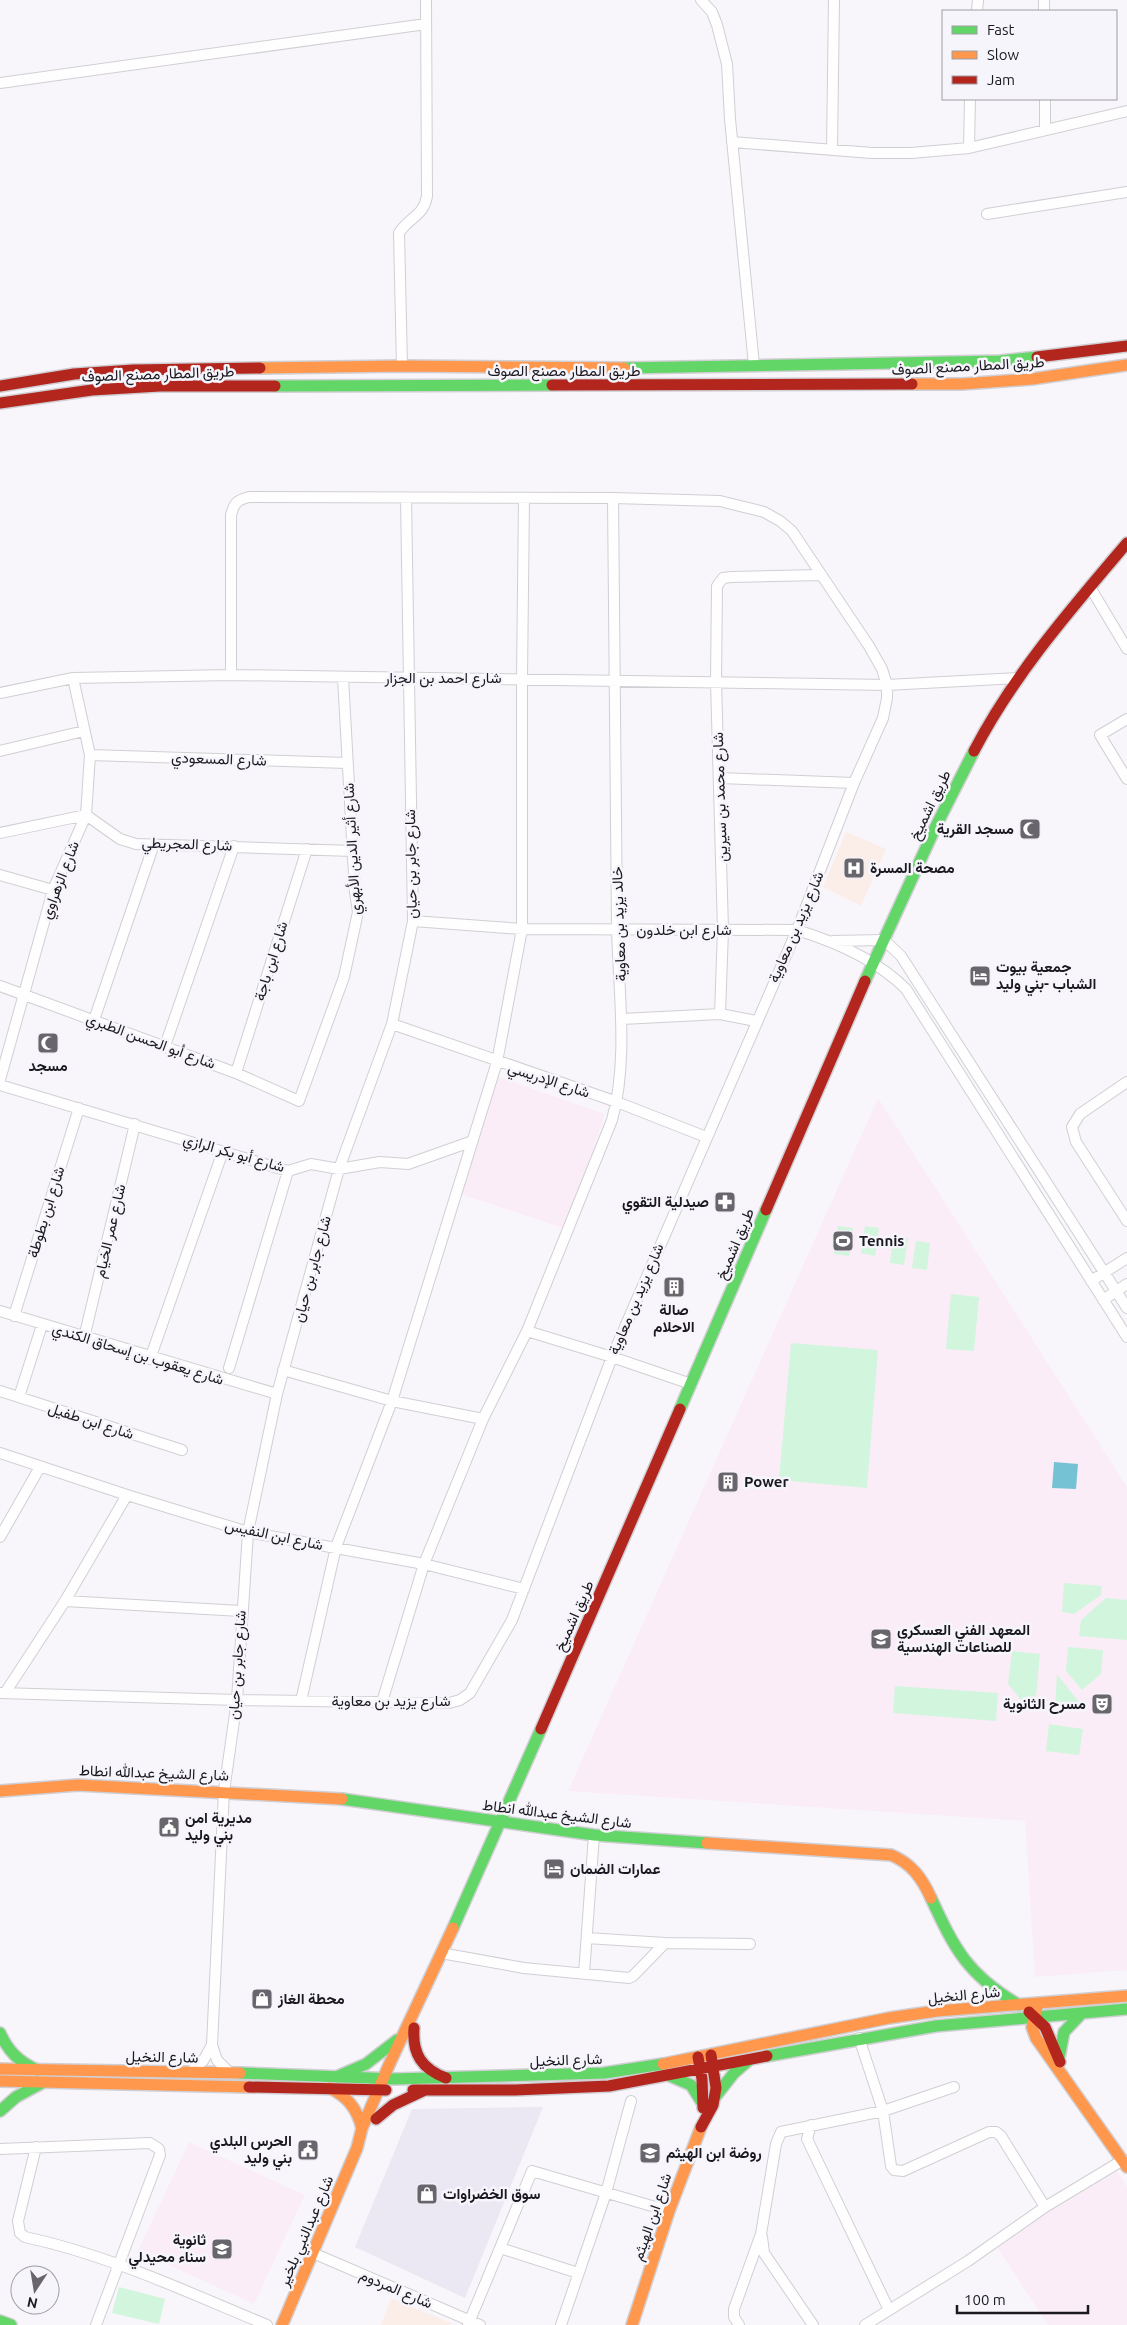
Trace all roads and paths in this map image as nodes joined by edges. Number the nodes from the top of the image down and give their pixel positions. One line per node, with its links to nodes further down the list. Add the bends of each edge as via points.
1 (426, 0): 4 (street)
2 (701, 0): 10 (street, via 712,12 725,50)
3 (834, 0): 12 (street)
4 (426, 24): 5 (street); 18 (street, via 427,196 421,214 404,225 398,240)
5 (0, 83)
6 (970, 100): 11 (street)
7 (1045, 100): 9 (street)
8 (1127, 111): 9 (street)
9 (1045, 130): 11 (street)
10 (732, 142): 12 (street); 16 (street)
11 (969, 148): 12 (street, via 911,153)
12 (832, 150)
13 (1127, 192): 14 (street)
14 (987, 214)
15 (1127, 346): 16 (main road, طريق المطار مصنع الصوف, via 1000,361)
16 (754, 365): 19 (main road, طريق المطار مصنع الصوف)
17 (1127, 365): 21 (main road, طريق المطار مصنع الصوف, via 1041,378 962,384)
18 (402, 366): 19 (main road, طريق المطار مصنع الصوف); 20 (main road, طريق المطار مصنع الصوف, via 133,370)
19 (575, 367): 21 (main road)
20 (0, 386)
21 (576, 386): 22 (main road, طريق المطار مصنع الصوف, via 160,386 92,390)
22 (0, 403)
23 (406, 498): 24 (street); 30 (street, via 249,496 236,501 231,515); 33 (street, شارع جابر بن حيان)
24 (524, 498): 25 (street); 34 (street)
25 (613, 498): 27 (street, via 720,501 764,512 792,531); 36 (street, خالد يزيد بن معاوية)
26 (1127, 543): 28 (main road, طريق اشميخ)
27 (821, 575): 37 (street, شارع محمد بن سيرين, via 731,577 719,581 716,593); 38 (street, via 869,646)
28 (1090, 587): 29 (street); 35 (main road, طريق اشميخ, via 1051,632)
29 (1127, 649)
30 (231, 675): 31 (street, شارع احمد بن الجزار); 32 (street, شارع احمد بن الجزار)
31 (74, 678): 39 (street, شارع احمد بن الجزار); 41 (street, شارع الزهراوي)
32 (343, 678): 33 (street, شارع احمد بن الجزار); 44 (street, شارع أثير الدين الأبهري)
33 (408, 678): 34 (street, شارع احمد بن الجزار); 56 (street, شارع جابر بن حيان)
34 (522, 678): 36 (street, شارع احمد بن الجزار); 57 (street)
35 (1019, 678): 38 (street, شارع احمد بن الجزار); 61 (main road, طريق اشميخ, via 977,746)
36 (615, 680): 37 (street, شارع احمد بن الجزار); 58 (street, خالد يزيد بن معاوية)
37 (716, 681): 38 (street, شارع احمد بن الجزار); 45 (street, شارع محمد بن سيرين)
38 (887, 685): 47 (street, شارع يزيد بن معاوية, via 883,718)
39 (0, 693)
40 (1127, 720): 46 (street, via 1100,736)
41 (84, 731): 42 (street); 43 (street, شارع الزهراوي)
42 (0, 751)
43 (90, 755): 44 (street, شارع المسعودي); 48 (street, شارع الزهراوي)
44 (347, 763): 53 (street, شارع أثير الدين الأبهري)
45 (720, 778): 47 (street); 59 (street, شارع محمد بن سيرين)
46 (1127, 779)
47 (854, 783): 60 (street, شارع يزيد بن معاوية)
48 (86, 815): 49 (street); 50 (street, شارع المجريطي, via 120,839 136,844); 55 (street, شارع الزهراوي)
49 (0, 833)
50 (154, 844): 51 (street, شارع المجريطي); 68 (street)
51 (234, 846): 52 (street, شارع المجريطي); 71 (street)
52 (307, 849): 53 (street, شارع المجريطي); 73 (street, شارع ابن باجة)
53 (353, 851): 77 (street, شارع أثير الدين الأبهري, via 358,912 344,977)
54 (0, 876): 55 (street)
55 (53, 890): 65 (street, شارع الزهراوي)
56 (413, 921): 57 (street, شارع ابن خلدون); 70 (street, شارع جابر بن حيان)
57 (522, 929): 58 (street, شارع ابن خلدون); 72 (street)
58 (617, 930): 59 (street, شارع ابن خلدون); 67 (street, خالد يزيد بن معاوية)
59 (724, 930): 60 (street, شارع ابن خلدون); 66 (street, شارع محمد بن سيرين)
60 (797, 930): 62 (street, شارع ابن خلدون); 69 (street, شارع يزيد بن معاوية)
61 (884, 940): 62 (street); 63 (main road, طريق اشميخ); 88 (street, via 901,956)
62 (833, 941): 63 (street)
63 (873, 964): 89 (street, via 893,976 906,989); 104 (main road, طريق اشميخ)
64 (0, 986): 65 (street, شارع أبو الحسن الطبري)
65 (23, 994): 68 (street, شارع أبو الحسن الطبري); 74 (street, شارع الزهراوي)
66 (720, 1014): 67 (street); 69 (street)
67 (622, 1019): 78 (street, خالد يزيد بن معاوية)
68 (94, 1020): 71 (street, شارع أبو الحسن الطبري)
69 (756, 1021): 81 (street, شارع يزيد بن معاوية)
70 (392, 1024): 72 (street, شارع الإدريسي); 84 (street, شارع جابر بن حيان)
71 (165, 1046): 73 (street, شارع أبو الحسن الطبري)
72 (497, 1062): 78 (street, شارع الإدريسي); 82 (street)
73 (236, 1073): 77 (street, شارع أبو الحسن الطبري)
74 (0, 1080)
75 (1127, 1082): 86 (street, via 1080,1114 1072,1127 1072,1135)
76 (0, 1085): 79 (street, شارع أبو بكر الرازي)
77 (300, 1101)
78 (617, 1102): 81 (street, شارع الإدريسي); 97 (street, خالد يزيد بن معاوية)
79 (79, 1108): 80 (street, شارع أبو بكر الرازي); 95 (street, شارع ابن بطوطة)
80 (135, 1124): 83 (street, شارع أبو بكر الرازي); 99 (street, شارع عمر الخيام)
81 (706, 1137): 100 (street, شارع يزيد بن معاوية)
82 (470, 1142): 84 (street, شارع أبو بكر الرازي, via 408,1164 380,1162); 108 (street)
83 (223, 1151): 85 (street, شارع أبو بكر الرازي); 101 (street)
84 (339, 1169): 85 (street, شارع أبو بكر الرازي, via 311,1164); 103 (street, شارع جابر بن حيان)
85 (288, 1171): 102 (street)
86 (1127, 1221)
87 (1127, 1258): 88 (street)
88 (1105, 1272): 89 (street); 91 (street)
89 (1091, 1281): 92 (street)
90 (1127, 1284): 91 (street)
91 (1116, 1291): 92 (street); 93 (street)
92 (1103, 1300): 98 (street)
93 (1127, 1308)
94 (0, 1311): 95 (street, شارع يعقوب بن إسحاق الكندي)
95 (14, 1316): 96 (street, شارع يعقوب بن إسحاق الكندي)
96 (42, 1324): 99 (street, شارع يعقوب بن إسحاق الكندي); 107 (street)
97 (526, 1331): 100 (street); 109 (street, خالد يزيد بن معاوية)
98 (1127, 1337)
99 (84, 1338): 101 (street, شارع يعقوب بن إسحاق الكندي)
100 (612, 1357): 104 (street); 118 (street, شارع يزيد بن معاوية)
101 (150, 1358): 106 (street, شارع يعقوب بن إسحاق الكندي)
102 (229, 1368)
103 (283, 1370): 106 (street, شارع جابر بن حيان); 108 (street)
104 (691, 1384): 127 (main road, طريق اشميخ)
105 (0, 1391): 107 (street, شارع ابن طفيل)
106 (277, 1394): 114 (street, شارع جابر بن حيان)
107 (19, 1397): 110 (street, شارع ابن طفيل)
108 (392, 1401): 109 (street); 116 (street)
109 (483, 1419): 117 (street, خالد يزيد بن معاوية)
110 (182, 1450)
111 (0, 1453): 112 (street, شارع ابن النفيس)
112 (40, 1467): 113 (street, شارع ابن النفيس); 115 (street)
113 (127, 1495): 114 (street, شارع ابن النفيس); 119 (street)
114 (248, 1532): 116 (street, شارع ابن النفيس); 120 (street, شارع جابر بن حيان)
115 (0, 1537)
116 (336, 1547): 117 (street, شارع ابن النفيس); 123 (street)
117 (424, 1564): 118 (street, شارع ابن النفيس); 124 (street, خالد يزيد بن معاوية)
118 (524, 1589): 124 (street, شارع يزيد بن معاوية, via 512,1620 470,1693 449,1703)
119 (64, 1601): 120 (street); 121 (street)
120 (241, 1611): 122 (street, شارع جابر بن حيان)
121 (3, 1693): 122 (street, شارع يزيد بن معاوية)
122 (237, 1700): 123 (street, شارع يزيد بن معاوية); 126 (street, شارع جابر بن حيان)
123 (301, 1701): 124 (street, شارع يزيد بن معاوية)
124 (382, 1702)
125 (0, 1791): 126 (main road, شارع الشيخ عبدالله انطاط, via 78,1785)
126 (224, 1791): 127 (main road, شارع الشيخ عبدالله انطاط, via 342,1799); 145 (street, شارع جابر بن حيان)
127 (499, 1823): 128 (main road, شارع الشيخ عبدالله انطاط); 132 (main road, طريق اشميخ)
128 (594, 1835): 129 (street); 136 (main road, شارع الشيخ عبدالله انطاط, via 898,1857 919,1875 946,1932 965,1961 990,1986)
129 (587, 1938): 130 (street); 133 (street)
130 (665, 1943): 131 (street); 133 (street, via 631,1977)
131 (750, 1944)
132 (441, 1953): 133 (street, via 524,1968); 141 (main road, طريق اشميخ)
133 (584, 1974)
134 (1127, 1996): 135 (main road, شارع النخيل)
135 (1040, 2004): 136 (main road, شارع النخيل); 139 (main road)
136 (1018, 2005): 139 (main road, شارع الشيخ عبدالله انطاط); 146 (main road, شارع النخيل, via 889,2018)
137 (1127, 2009): 138 (main road, شارع النخيل)
138 (1082, 2013): 139 (main road, شارع النخيل); 148 (main road, via 1064,2032)
139 (1034, 2016): 140 (main road, شارع النخيل); 144 (main road, via 1032,2027); 148 (main road, شارع الشيخ عبدالله انطاط, via 1045,2027)
140 (996, 2019): 143 (main road, شارع النخيل); 144 (main road, via 1018,2024)
141 (408, 2030): 157 (main road, via 366,2064); 158 (main road, via 418,2060 435,2075); 162 (main road)
142 (0, 2033): 153 (main road, via 13,2056)
143 (859, 2038): 149 (main road, شارع النخيل); 170 (street)
144 (1036, 2038): 161 (main road, شارع الشيخ عبدالله انطاط)
145 (212, 2045): 154 (street, via 203,2061); 155 (street, via 217,2060)
146 (711, 2055): 147 (main road, شارع النخيل); 150 (main road)
147 (698, 2057): 152 (main road); 158 (main road, شارع النخيل, via 604,2073)
148 (1059, 2059): 161 (main road, شارع الشيخ عبدالله انطاط)
149 (749, 2060): 150 (main road, شارع النخيل); 166 (main road)
150 (714, 2066): 152 (main road, شارع النخيل); 166 (main road)
151 (0, 2069): 153 (main road, شارع النخيل)
152 (701, 2069): 156 (main road, شارع النخيل); 168 (main road)
153 (37, 2070): 154 (main road, شارع النخيل)
154 (187, 2072): 155 (main road, شارع النخيل)
155 (232, 2073): 157 (main road, شارع النخيل)
156 (670, 2076): 165 (main road, شارع النخيل, via 581,2088); 168 (main road, via 691,2085)
157 (336, 2077): 162 (main road, شارع النخيل)
158 (446, 2078): 162 (main road, شارع النخيل)
159 (0, 2082): 160 (main road, شارع النخيل)
160 (42, 2083): 164 (main road, شارع النخيل); 169 (main road, via 16,2097)
161 (1070, 2084): 178 (main road, شارع الشيخ عبدالله انطاط)
162 (386, 2085): 164 (main road, شارع النخيل); 165 (main road, شارع النخيل); 171 (main road); 174 (main road)
163 (954, 2087): 170 (street)
164 (330, 2088): 174 (main road, via 352,2104)
165 (425, 2090): 171 (main road, via 394,2104)
166 (715, 2097): 172 (main road, شارع ابن الهيثم)
167 (631, 2101): 179 (street)
168 (703, 2104): 172 (main road)
169 (0, 2111)
170 (883, 2111): 173 (street); 180 (street, via 894,2170 902,2171 989,2132 996,2132)
171 (376, 2119): 176 (main road)
172 (704, 2120): 181 (main road, شارع ابن الهيثم)
173 (811, 2125): 182 (street, via 781,2132 778,2138); 187 (street, via 806,2139)
174 (362, 2128): 176 (main road)
175 (36, 2147): 177 (street); 185 (street, via 18,2221 20,2233); 185 (street, via 150,2144 160,2149)
176 (357, 2148): 184 (main road, شارع عبدالنبي بلخير)
177 (0, 2149)
178 (1125, 2163): 180 (street)
179 (606, 2193): 181 (street); 183 (street, via 532,2172); 186 (street)
180 (1045, 2207): 187 (street, via 968,2261)
181 (669, 2211): 196 (main road, شارع ابن الهيثم)
182 (761, 2234): 197 (street, via 734,2309); 198 (street, via 764,2252)
183 (500, 2248): 186 (street); 189 (street)
184 (313, 2253): 189 (street, شارع المردوم); 193 (main road, شارع عبدالنبي بلخير)
185 (119, 2264): 191 (street); 192 (street)
186 (578, 2273): 195 (street)
187 (889, 2310): 199 (street)
188 (0, 2321): 190 (main road)
189 (469, 2323): 194 (street, شارع المردوم)
190 (12, 2325)
191 (96, 2325)
192 (266, 2325)
193 (282, 2325)
194 (480, 2325)
195 (561, 2325)
196 (632, 2325)
197 (739, 2325)
198 (813, 2325)
199 (865, 2325)

